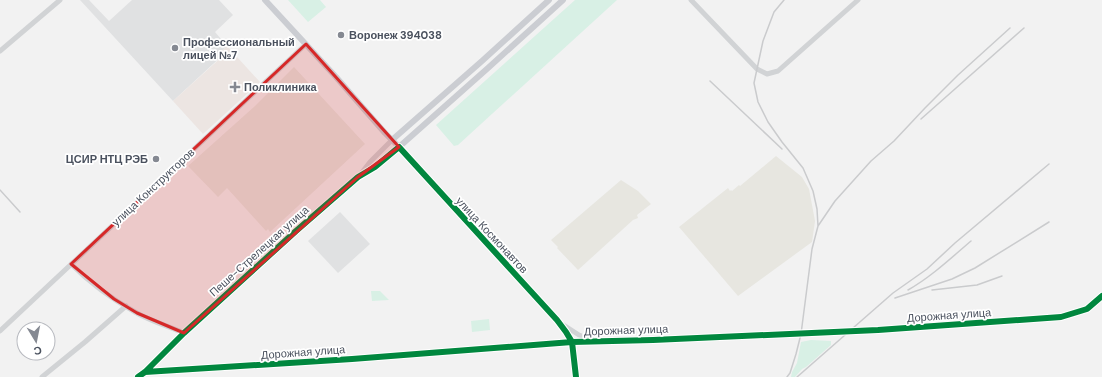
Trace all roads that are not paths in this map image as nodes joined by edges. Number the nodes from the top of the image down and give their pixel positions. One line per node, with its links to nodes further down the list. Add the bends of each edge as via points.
1 (60, 0): 8 (street)
2 (264, 0): 7 (main road, улица Космонавтов)
3 (549, 0): 9 (main road, Пеше-Стрелецкая улица)
4 (563, 0): 10 (main road, Пеше-Стрелецкая улица)
5 (690, 0): 6 (street, via 757,69 767,74 778,71)
6 (858, 0)
7 (306, 44): 9 (main road, улица Космонавтов); 12 (street, улица Конструкторов)
8 (0, 51)
9 (392, 140): 10 (main road, улица Космонавтов); 11 (street, Пеше-Стрелецкая улица)
10 (399, 147): 11 (street, Пеше-Стрелецкая улица); 15 (street, улица Космонавтов)
11 (358, 177): 17 (street, Пеше-Стрелецкая улица)
12 (71, 264): 14 (street, via 97,287); 16 (street, улица Конструкторов)
13 (1102, 296): 18 (street, Дорожная улица, via 1087,309 1061,317 878,330)
14 (126, 306): 17 (street); 21 (street)
15 (557, 320): 18 (street, via 579,335); 19 (street, улица Космонавтов)
16 (0, 331)
17 (184, 333): 20 (street, Пеше-Стрелецкая улица)
18 (596, 341): 19 (street, Дорожная улица)
19 (572, 342): 20 (street, Дорожная улица, via 345,360); 23 (street)
20 (145, 372): 22 (street, Пеше-Стрелецкая улица)
21 (42, 377)
22 (138, 377)
23 (576, 377)

